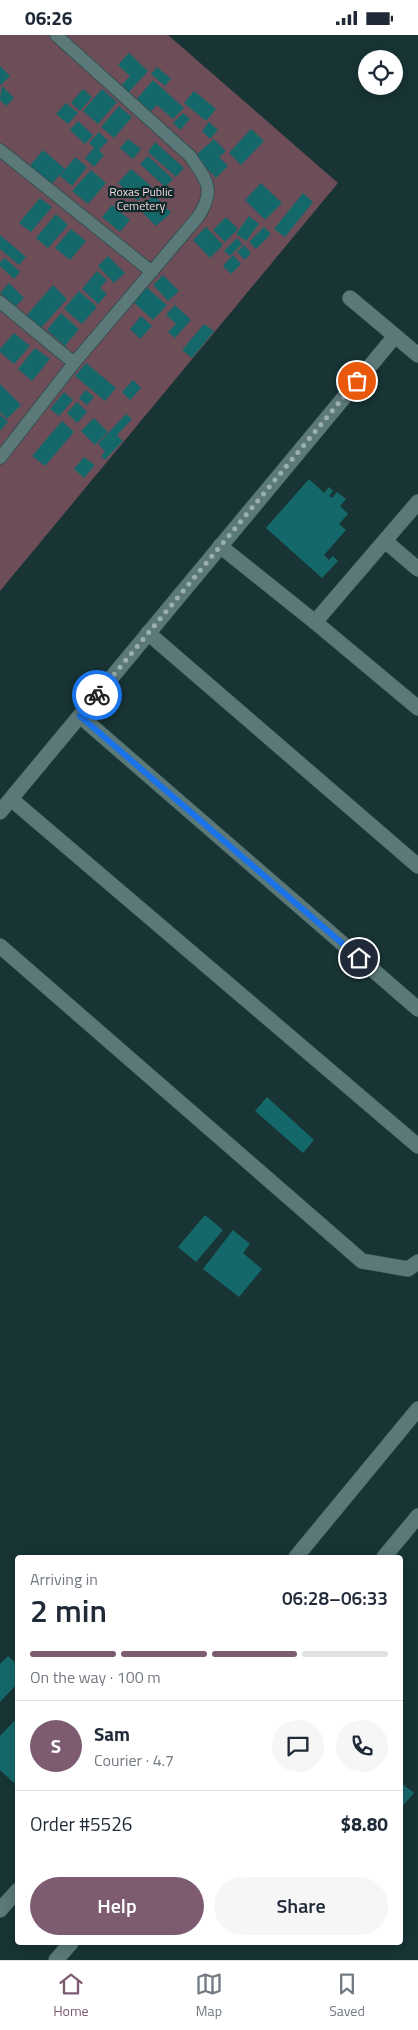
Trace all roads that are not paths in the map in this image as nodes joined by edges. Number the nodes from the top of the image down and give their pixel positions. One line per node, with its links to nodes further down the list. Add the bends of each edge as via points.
1 (56, 35): 3 (lane, via 190,156 208,186 208,202)
2 (0, 150): 3 (lane)
3 (152, 271): 8 (lane)
4 (350, 298): 6 (street)
5 (0, 302): 8 (lane)
6 (395, 336): 7 (street); 12 (street)
7 (418, 355)
8 (74, 363): 9 (lane)
9 (0, 458)
10 (418, 502): 11 (street)
11 (385, 541): 13 (street); 14 (street)
12 (220, 546): 14 (street); 15 (street)
13 (418, 569)
14 (315, 622): 16 (street)
15 (148, 633): 17 (street); 20 (street)
16 (418, 708)
17 (80, 716): 18 (street); 22 (street)
18 (11, 799): 19 (street); 23 (street)
19 (0, 811)
20 (418, 866)
21 (0, 946): 24 (street, via 362,1261 408,1269)
22 (418, 1009)
23 (418, 1146)
24 (418, 1262)
25 (418, 1409): 27 (street)
26 (418, 1516): 28 (street)
27 (298, 1555)
28 (386, 1555)
29 (15, 1893): 30 (street)
30 (0, 1910)
31 (69, 1945): 32 (street)
32 (56, 1960)

